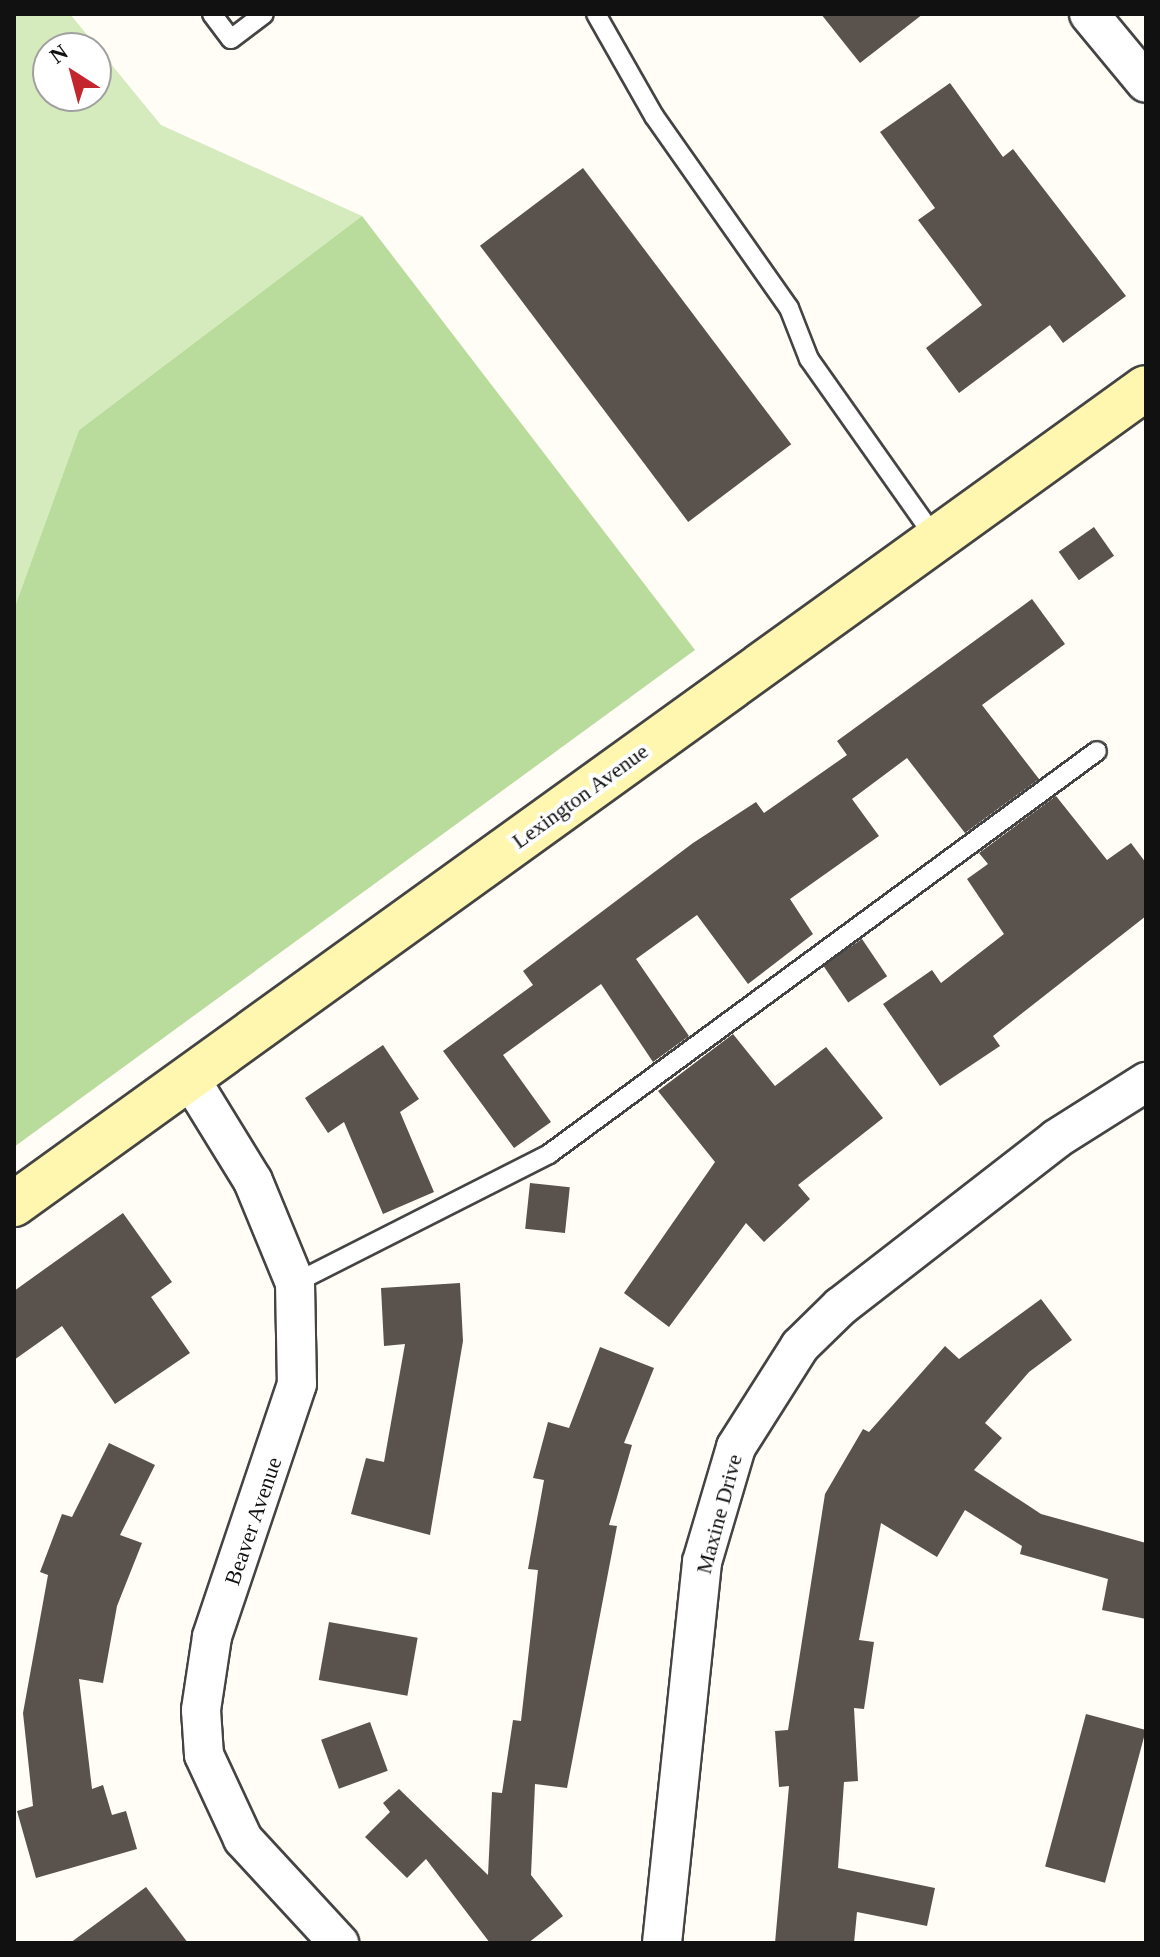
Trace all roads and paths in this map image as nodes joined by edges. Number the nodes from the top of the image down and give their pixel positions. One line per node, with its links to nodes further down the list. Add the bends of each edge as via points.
1 (212, 14): 2 (lane, via 231,39)
2 (264, 14)
3 (596, 14): 7 (lane, via 654,116 789,308 809,359)
4 (1089, 14): 5 (street)
5 (1146, 83)
6 (1146, 388): 7 (street, Lexington Avenue)
7 (936, 539): 9 (street, Lexington Avenue)
8 (1097, 751): 12 (lane, via 549,1154)
9 (189, 1077): 11 (street, Lexington Avenue); 12 (street, Beaver Avenue, via 253,1181)
10 (1146, 1082): 14 (street, Maxine Drive, via 1056,1139 841,1306 800,1346 736,1447 702,1562)
11 (14, 1204)
12 (295, 1283): 13 (street, Beaver Avenue, via 297,1384 212,1637 202,1725 225,1811 277,1881)
13 (339, 1943)
14 (662, 1943)

